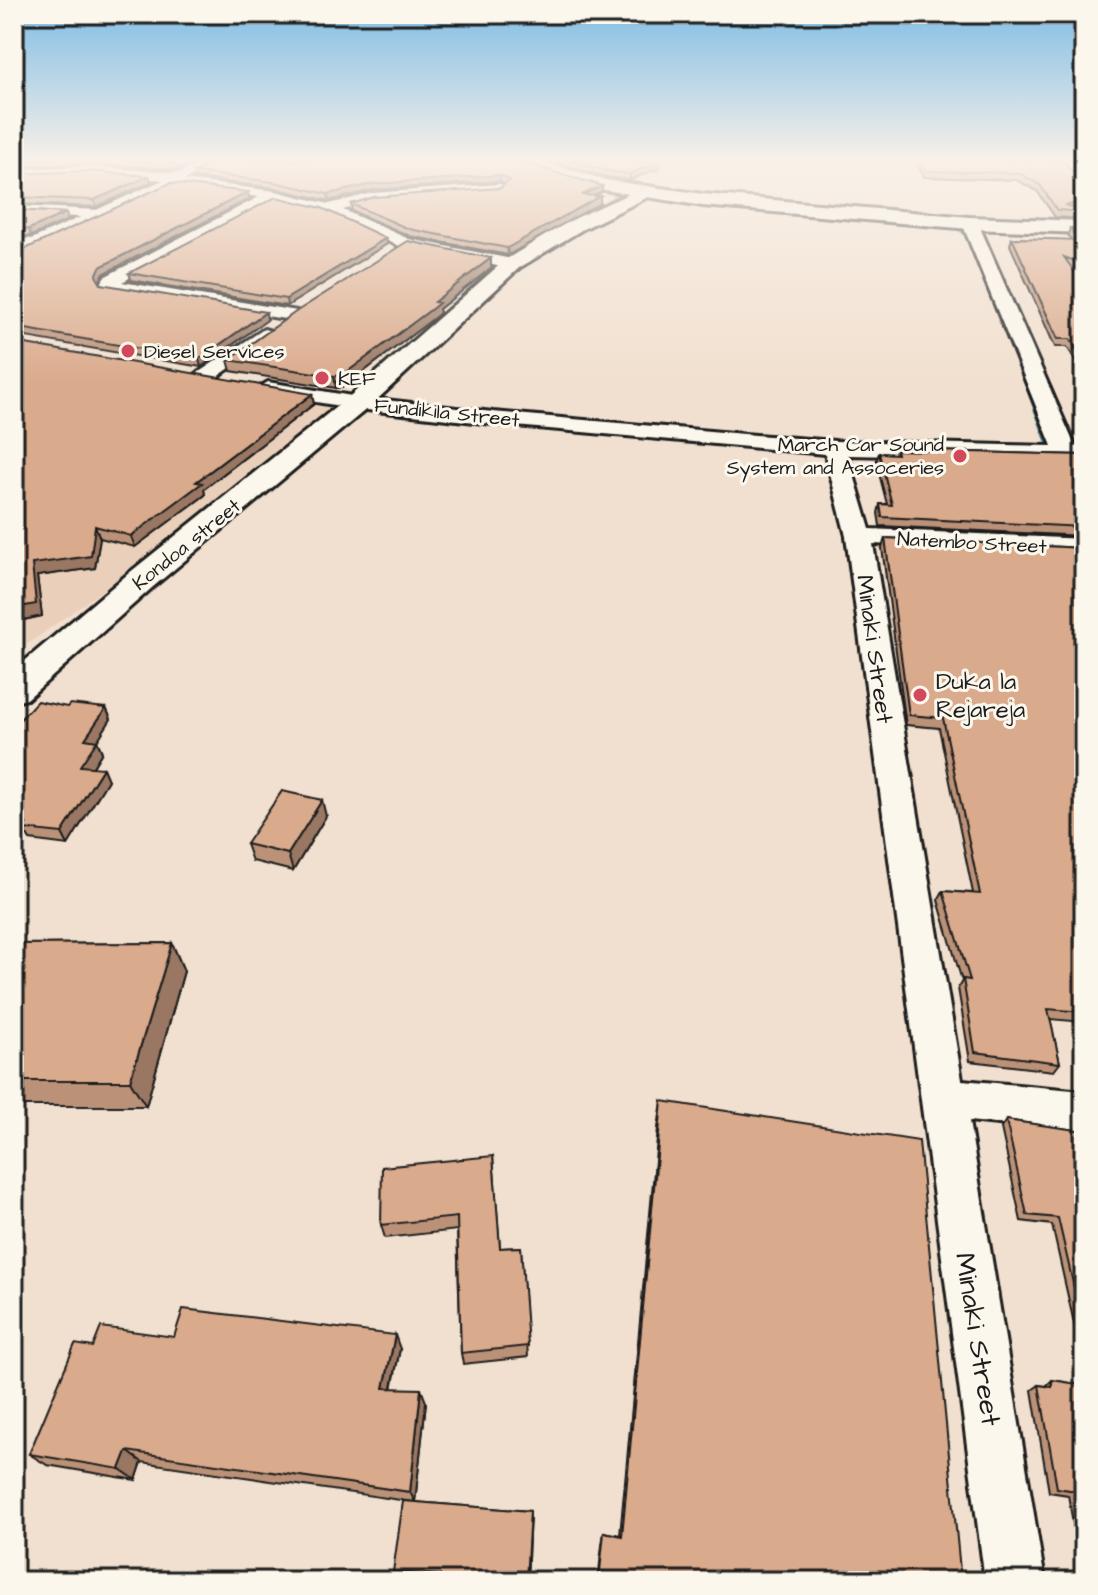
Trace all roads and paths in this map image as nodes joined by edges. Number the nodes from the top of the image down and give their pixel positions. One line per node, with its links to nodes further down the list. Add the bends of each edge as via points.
1 (56, 234): 8 (street)
2 (199, 234): 12 (street, via 110,285 298,311 196,377)
3 (386, 234): 7 (street)
4 (561, 234): 11 (street)
5 (975, 234): 16 (street)
6 (14, 243): 8 (street)
7 (405, 243): 10 (street); 11 (street)
8 (35, 244): 9 (street)
9 (14, 254)
10 (380, 259)
11 (512, 264): 14 (street)
12 (225, 382)
13 (254, 386): 14 (street, Fundikila Street)
14 (359, 402): 15 (street, Fundikila Street); 19 (street, Kondoa street)
15 (835, 448): 16 (street); 17 (street, Minaki Street)
16 (1075, 452)
17 (859, 536): 18 (street, Natembo Street); 20 (street, Minaki Street)
18 (1084, 547)
19 (14, 690)
20 (942, 1098): 21 (street); 22 (street, Minaki Street)
21 (1084, 1112)
22 (1015, 1581)

